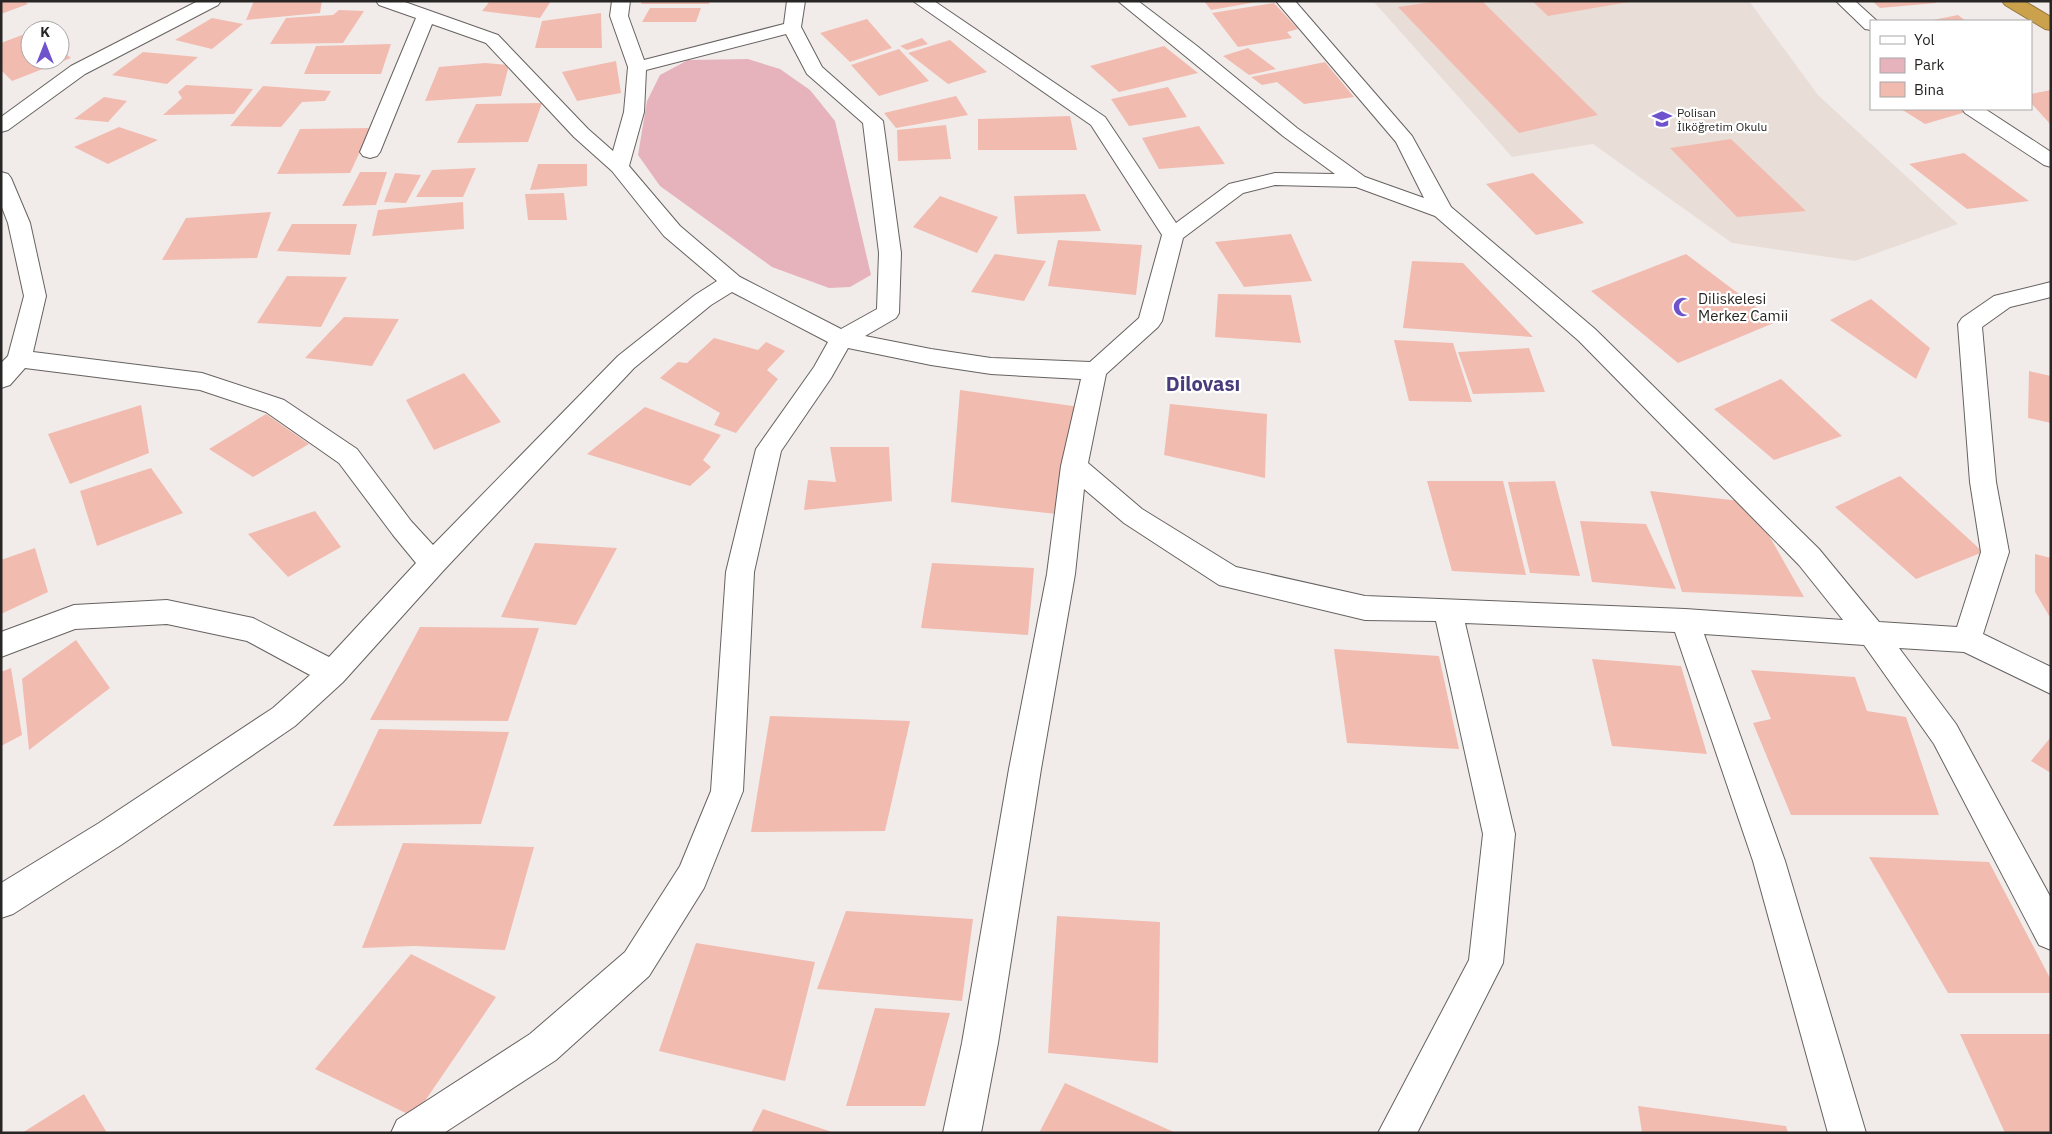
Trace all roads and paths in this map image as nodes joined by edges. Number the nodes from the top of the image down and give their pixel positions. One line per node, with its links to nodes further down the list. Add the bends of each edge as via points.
1 (212, 1): 16 (street, via 78,70)
2 (385, 1): 10 (street)
3 (621, 1): 14 (street, via 619,16)
4 (796, 1): 13 (street)
5 (922, 1): 23 (street, via 1098,121)
6 (1127, 1): 21 (street, via 1290,132)
7 (1285, 1): 22 (street, via 1406,140)
8 (1845, 1): 11 (street)
9 (2011, 1): 12 (highway)
10 (426, 16): 17 (street); 19 (street, via 492,39 581,133)
11 (1870, 24)
12 (2051, 25)
13 (792, 27): 14 (street); 26 (street, via 814,70 873,121 890,253 888,313)
14 (637, 67): 19 (street, via 634,112)
15 (1974, 110): 18 (street)
16 (1, 126)
17 (370, 152)
18 (2051, 160)
19 (619, 167): 24 (street, via 672,231)
20 (1, 178): 27 (street, via 19,223 35,296)
21 (1358, 181): 22 (street); 23 (street, via 1275,179 1236,188)
22 (1442, 211): 34 (street, via 1587,334 1809,556)
23 (1173, 235): 28 (street, via 1150,321)
24 (732, 282): 26 (street); 31 (street, via 702,300 626,362)
25 (2051, 289): 35 (street, via 2002,301 1970,324 1983,482 1994,552)
26 (841, 338): 28 (street, via 992,366); 41 (street, via 823,372 770,449 740,572 727,791 692,877 637,964 543,1047)
27 (19, 359): 29 (street); 31 (street, via 202,382 274,406 348,456 402,528)
28 (1095, 371): 30 (street)
29 (1, 379)
30 (1074, 466): 32 (street, via 1133,516 1229,577 1364,608); 42 (street, via 1061,574)
31 (433, 563): 37 (street)
32 (1448, 610): 33 (street); 43 (street, via 1499,834 1486,963)
33 (1685, 621): 34 (street); 44 (street, via 1769,861)
34 (1872, 634): 35 (street); 40 (street, via 1945,734)
35 (1967, 640): 38 (street)
36 (1, 645): 37 (street, via 74,617 167,612 253,630)
37 (333, 673): 39 (street, via 284,717 110,834)
38 (2051, 681)
39 (1, 902)
40 (2051, 933)
41 (410, 1133)
42 (962, 1133)
43 (1397, 1133)
44 (1847, 1133)

